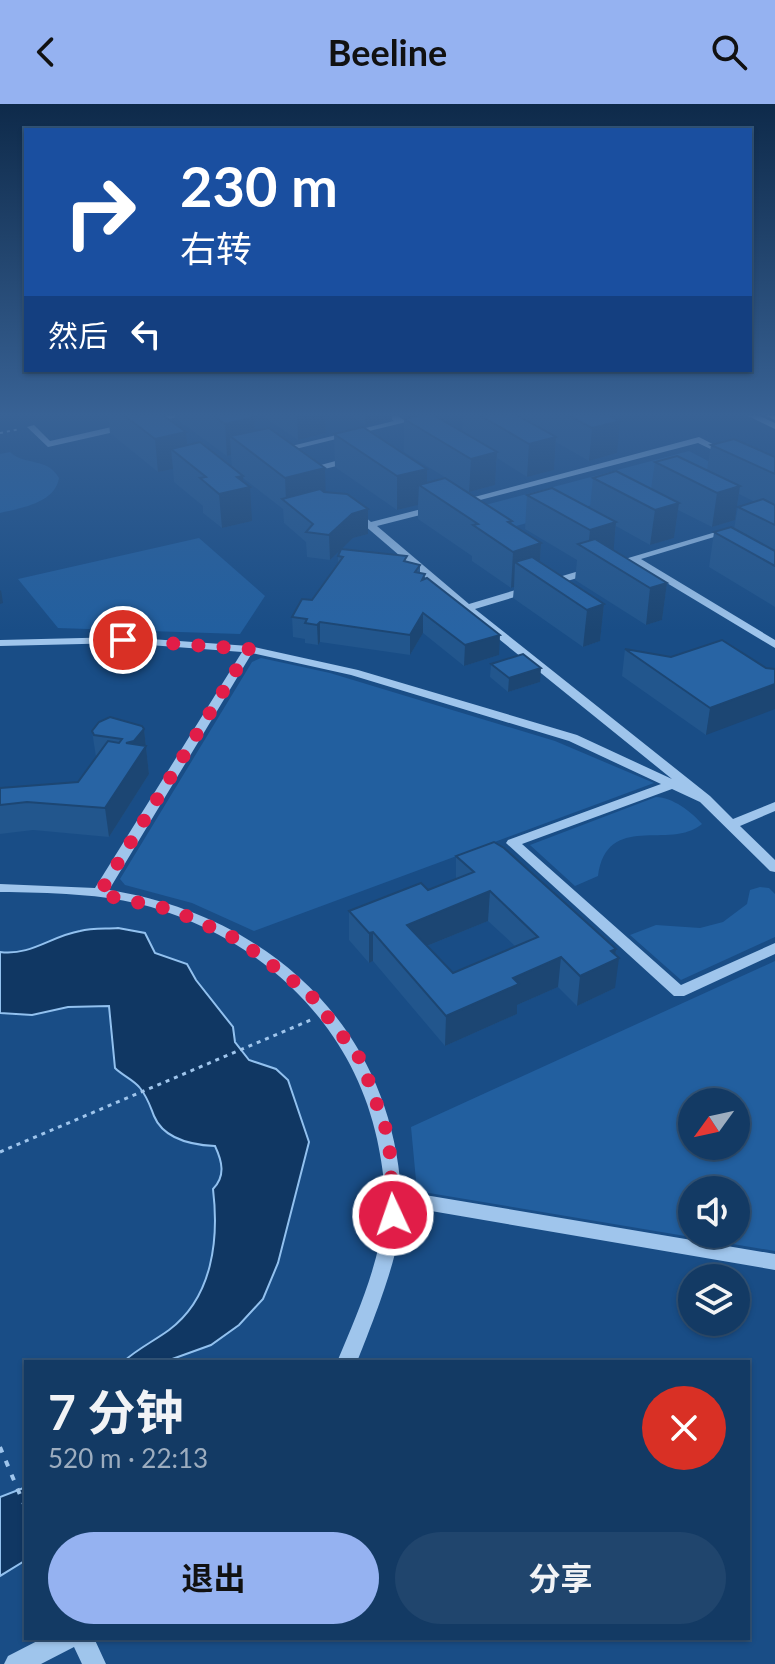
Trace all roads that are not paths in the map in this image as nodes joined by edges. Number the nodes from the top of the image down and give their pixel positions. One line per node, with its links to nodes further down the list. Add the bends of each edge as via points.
1 (520, 486): 3 (street)
2 (347, 507): 3 (street)
3 (371, 525): 6 (street)
4 (747, 526): 5 (street)
5 (633, 558): 6 (street); 8 (street)
6 (467, 608): 10 (street)
7 (0, 643): 9 (street, via 123,640)
8 (775, 645)
9 (249, 649): 11 (street, via 354,672 573,738); 18 (street)
10 (667, 766): 11 (street); 13 (street)
11 (650, 773): 12 (street)
12 (675, 783): 13 (street); 19 (street, via 513,843 679,992)
13 (705, 799): 15 (street)
14 (775, 806): 15 (street)
15 (732, 824): 16 (street)
16 (773, 864)
17 (0, 888): 18 (street)
18 (99, 894): 20 (street, via 173,910 239,940 309,993 361,1060 389,1138)
19 (775, 948)
20 (393, 1197): 21 (street); 22 (street, via 373,1300)
21 (775, 1262)
22 (348, 1360)
23 (64, 1640): 25 (street)
24 (83, 1640): 26 (street)
25 (16, 1664)
26 (94, 1664)

